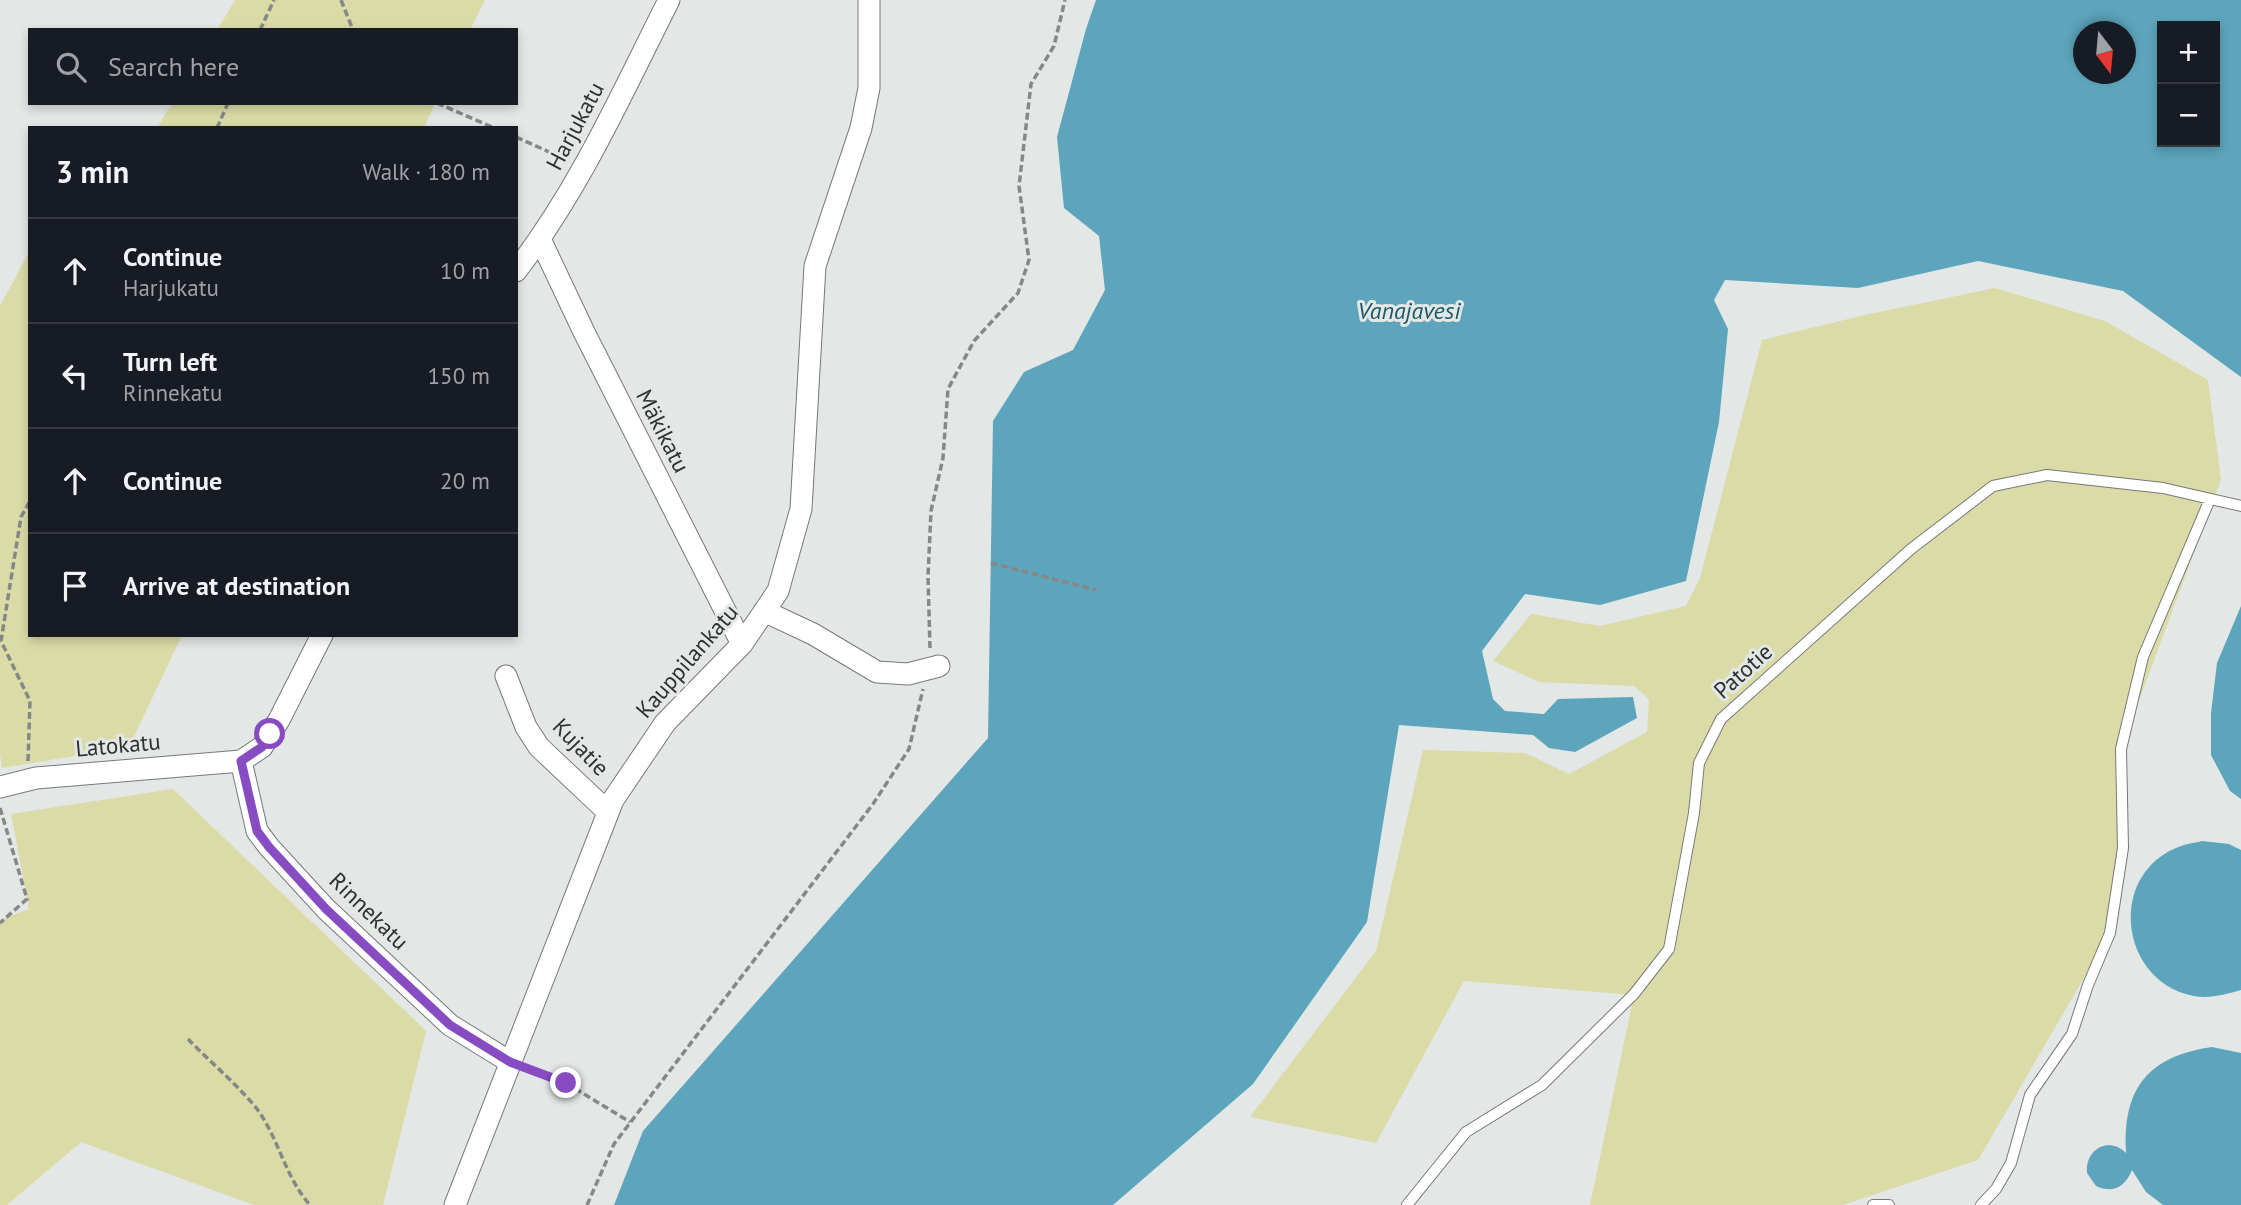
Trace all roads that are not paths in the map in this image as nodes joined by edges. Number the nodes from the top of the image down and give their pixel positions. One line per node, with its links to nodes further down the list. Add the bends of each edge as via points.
1 (669, 0): 3 (street, Harjukatu, via 581,174)
2 (869, 0): 7 (street, Kauppilankatu, via 869,88 861,128 815,266 801,509 778,591)
3 (540, 239): 4 (street, Harjukatu); 9 (street, Mäkikatu)
4 (518, 268)
5 (2210, 499): 6 (lane, Patotie); 17 (lane, Patotie, via 2163,488 2047,475 1993,486 1911,549 1721,719 1699,763 1669,949 1634,995 1542,1085 1466,1132); 20 (lane, via 2143,657 2121,749 2123,848 2110,933 2072,1034 2030,1095 2011,1163)
6 (2241, 506)
7 (764, 611): 9 (street, Kauppilankatu); 10 (street, via 877,672 908,674)
8 (321, 637): 12 (street, via 262,747)
9 (742, 644): 14 (street, Kauppilankatu, via 665,723)
10 (933, 668)
11 (506, 676): 14 (street, Kujatie, via 538,747)
12 (241, 761): 13 (street, Latokatu, via 28,779); 15 (street, Rinnekatu, via 257,831 269,847 326,909 450,1025)
13 (0, 787)
14 (608, 812): 15 (street, Kauppilankatu)
15 (510, 1062): 16 (street, Kauppilankatu)
16 (455, 1205)
17 (1407, 1205)
18 (1873, 1205): 19 (lane)
19 (1889, 1205)
20 (1981, 1205)

